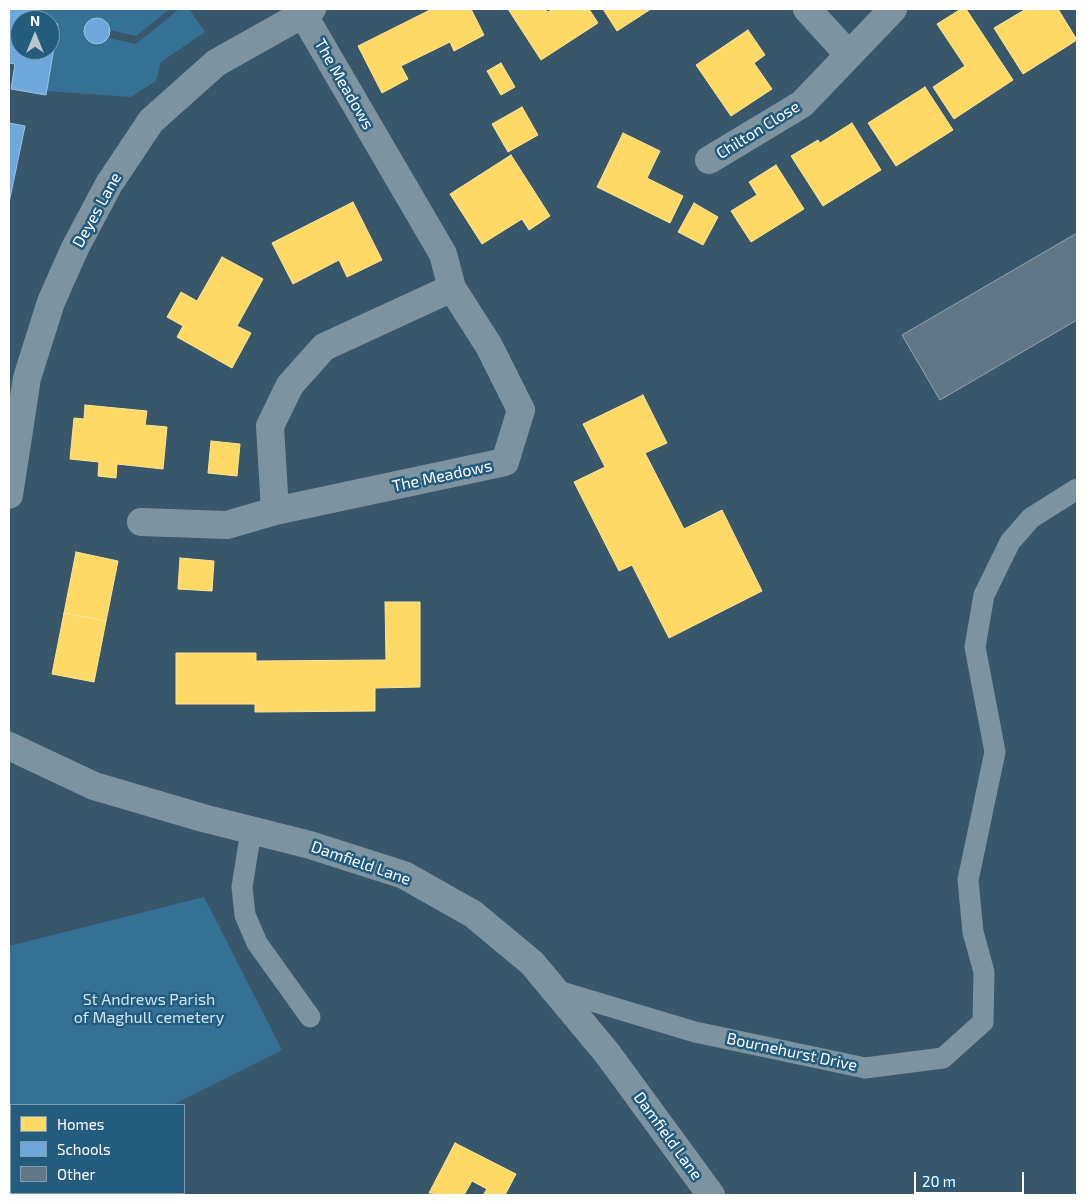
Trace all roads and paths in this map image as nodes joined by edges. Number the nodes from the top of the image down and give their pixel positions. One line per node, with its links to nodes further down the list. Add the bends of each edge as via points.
1 (807, 9): 4 (street)
2 (893, 9): 4 (street, Chilton Close)
3 (308, 11): 6 (street, The Meadows, via 443,254); 8 (street, Deyes Lane, via 216,63 151,121 109,184 51,302 27,378)
4 (849, 55): 5 (street, Chilton Close, via 802,104)
5 (709, 160)
6 (452, 288): 9 (street, via 324,347 290,385 270,426); 9 (street, The Meadows, via 490,346 521,410 505,462)
7 (1077, 489): 13 (lane, Bournehurst Drive, via 1031,518 1010,542 984,595 975,646 996,752 968,880 973,932 984,972 983,1022 943,1058 865,1068 695,1032)
8 (9, 495)
9 (275, 512): 10 (street, The Meadows, via 227,525)
10 (141, 522)
11 (9, 746): 12 (street, Damfield Lane, via 94,786)
12 (251, 831): 13 (street, Damfield Lane, via 310,845 404,876 473,914 532,963); 14 (lane, via 242,887 245,915 257,943)
13 (555, 990): 15 (street, Damfield Lane, via 607,1053)
14 (310, 1017)
15 (710, 1195)

